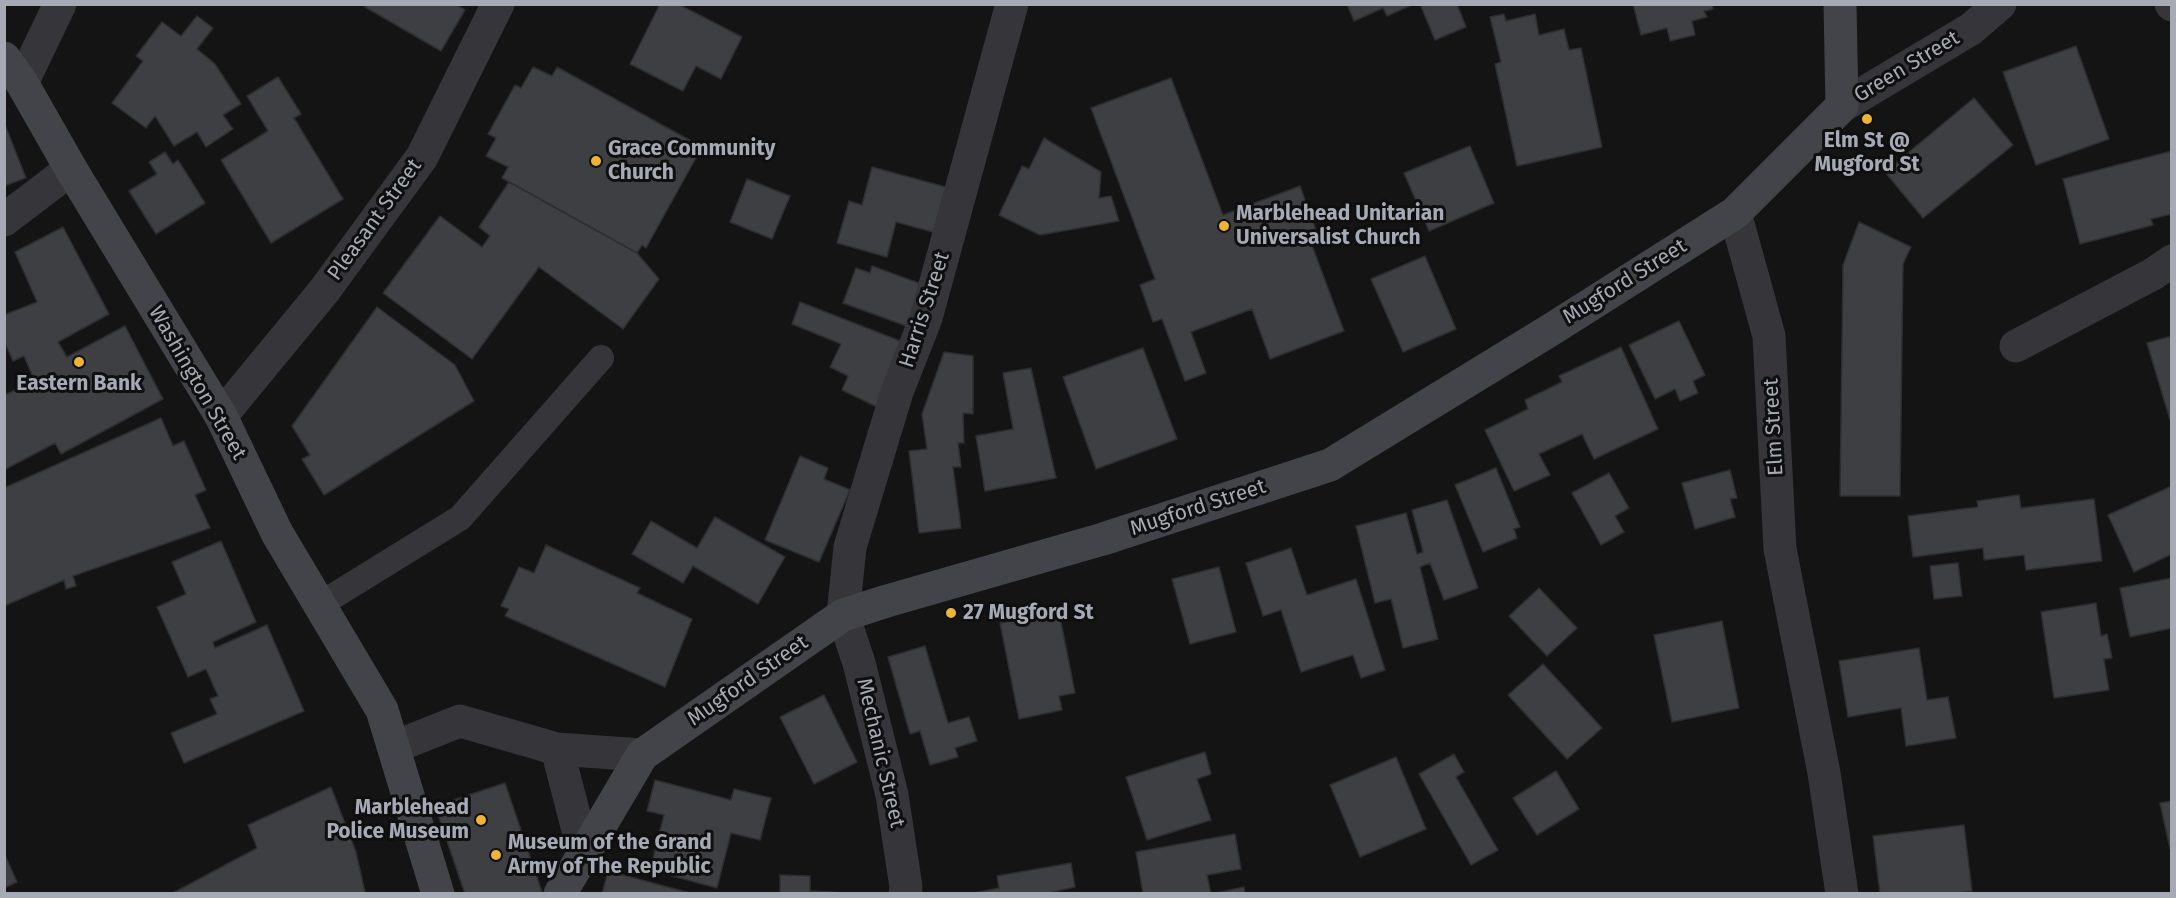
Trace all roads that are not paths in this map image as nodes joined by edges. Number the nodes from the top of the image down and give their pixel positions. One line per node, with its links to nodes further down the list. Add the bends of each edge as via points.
1 (60, 4): 6 (street)
2 (498, 4): 14 (street, Pleasant Street, via 422,157 324,291)
3 (1012, 4): 16 (street, Harris Street, via 926,318 897,392 850,547)
4 (1840, 4): 7 (main road)
5 (2000, 4): 7 (street, Green Street, via 1971,28)
6 (13, 70): 8 (main road, Washington Street)
7 (1842, 106): 9 (main road)
8 (71, 169): 10 (street); 14 (main road, Washington Street)
9 (1735, 213): 16 (main road, Mugford Street, via 1330,465 1103,539); 24 (street, Elm Street, via 1769,336 1780,549 1824,773)
10 (4, 220)
11 (2172, 261): 12 (street)
12 (2016, 346)
13 (601, 358): 15 (lane, via 460,518)
14 (221, 416): 15 (main road, Washington Street, via 277,533)
15 (319, 605): 17 (main road, Washington Street, via 382,710)
16 (843, 615): 19 (main road, Mugford Street); 23 (street, Mechanic Street, via 892,795)
17 (394, 747): 18 (street, via 460,721); 21 (main road, Washington Street)
18 (557, 749): 19 (street); 20 (street)
19 (642, 755): 20 (main road)
20 (584, 853): 22 (main road)
21 (438, 894)
22 (560, 894)
23 (905, 894)
24 (1842, 894)

